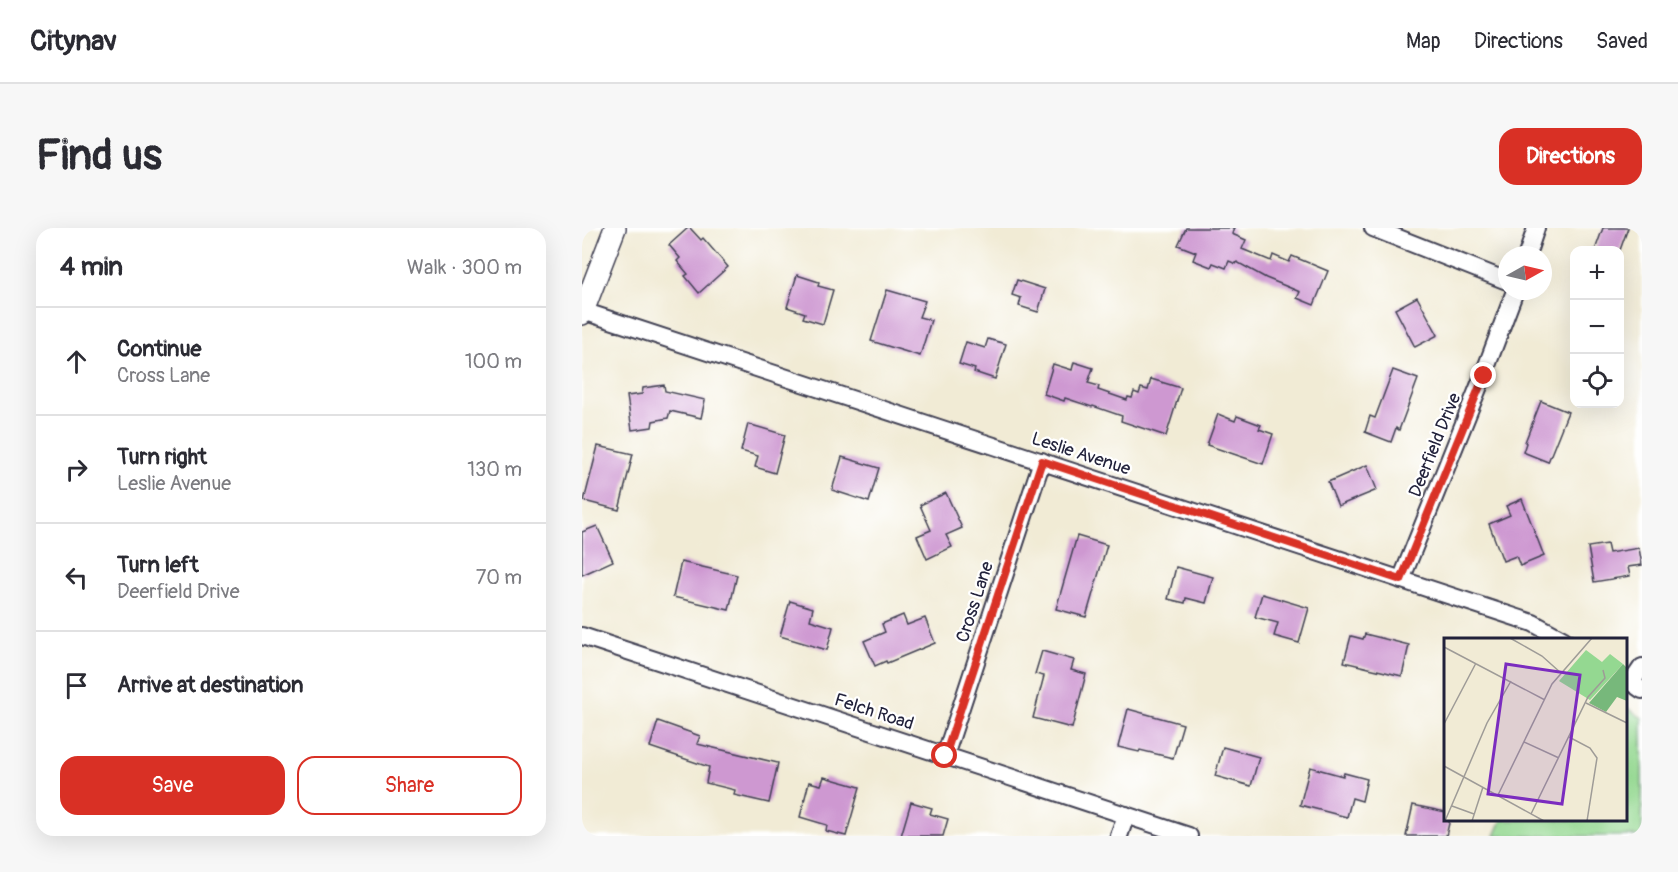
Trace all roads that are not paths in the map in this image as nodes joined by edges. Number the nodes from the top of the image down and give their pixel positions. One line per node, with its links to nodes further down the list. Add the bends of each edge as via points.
1 (615, 228): 7 (street)
2 (1373, 228): 5 (street)
3 (1536, 228): 4 (street)
4 (1530, 246)
5 (1498, 277)
6 (1512, 300): 9 (street, Deerfield Drive)
7 (583, 312): 8 (street, Leslie Avenue)
8 (1042, 461): 9 (street, Leslie Avenue); 14 (street, Cross Lane)
9 (1401, 580): 11 (street, Leslie Avenue, via 1533,623)
10 (582, 636): 14 (street, Felch Road)
11 (1562, 638)
12 (1642, 667): 13 (street)
13 (1633, 684)
14 (945, 756): 15 (street, Felch Road)
15 (1126, 815): 16 (street); 17 (street, Felch Road)
16 (1119, 836)
17 (1189, 836)

